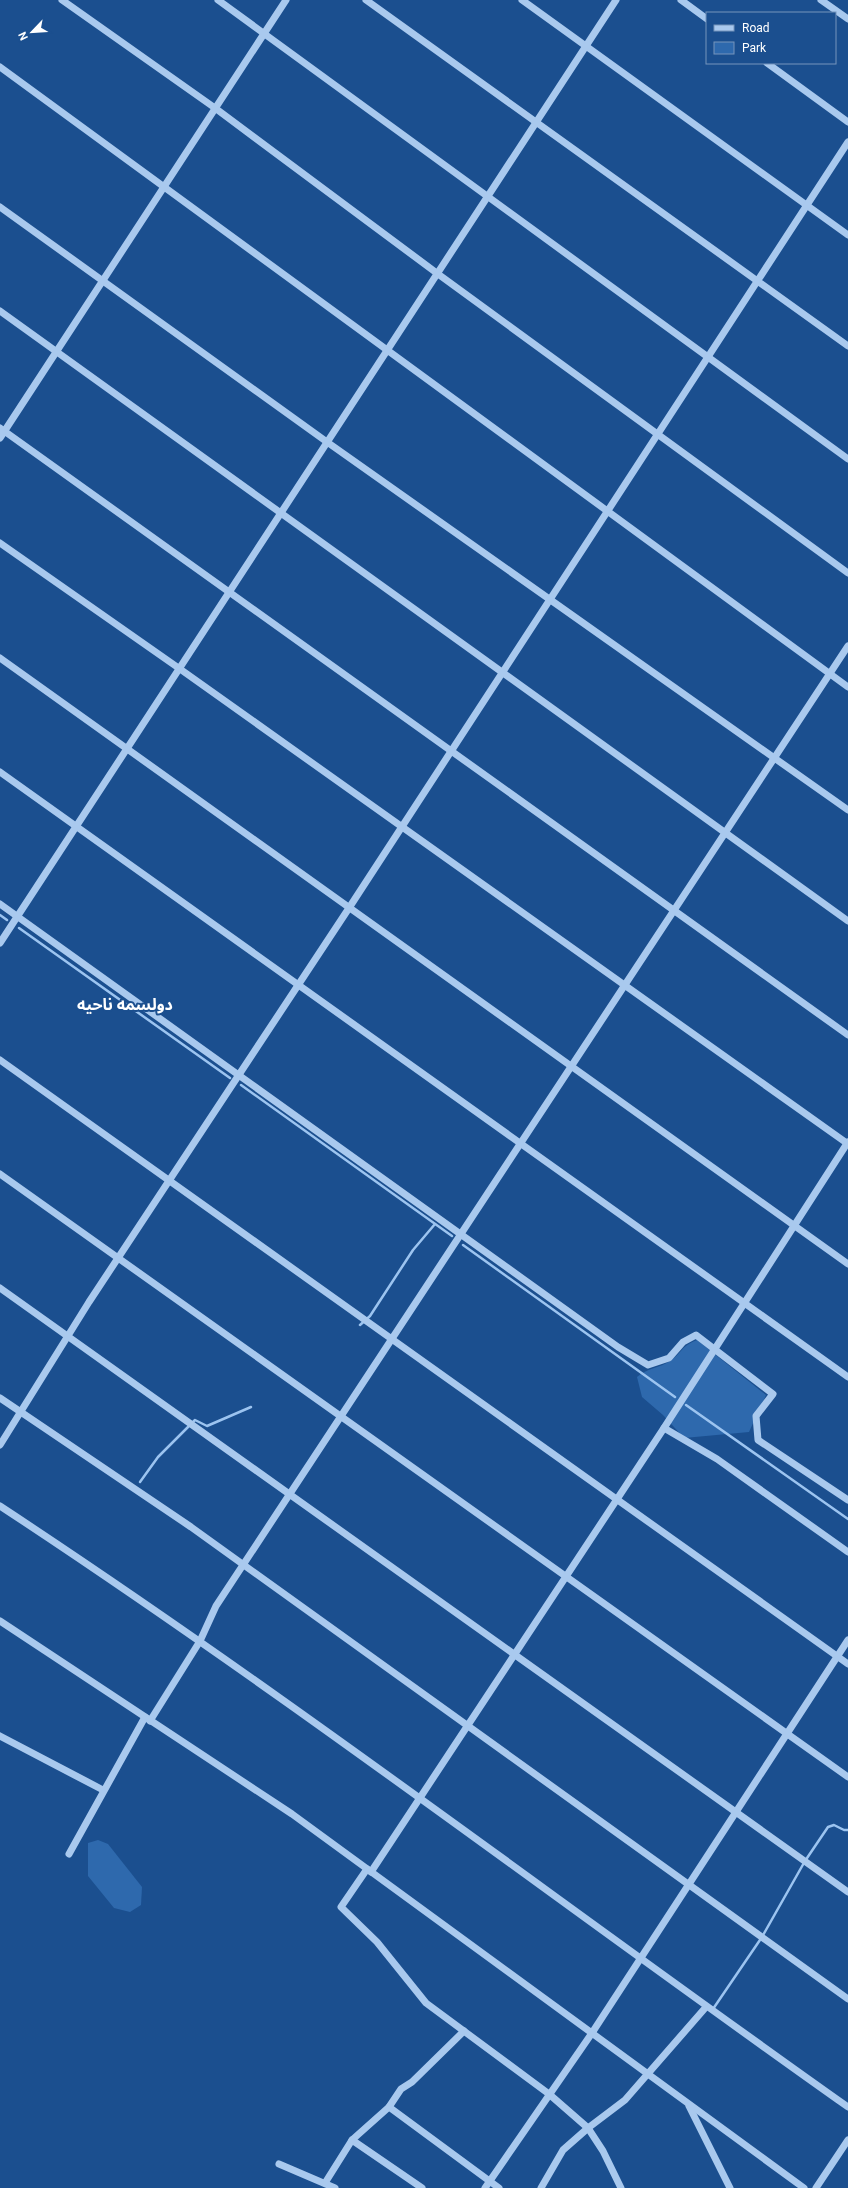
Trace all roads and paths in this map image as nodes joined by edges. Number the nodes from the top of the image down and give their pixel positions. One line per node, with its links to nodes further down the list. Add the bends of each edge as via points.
1 (62, 0): 15 (street)
2 (218, 0): 11 (street)
3 (286, 0): 11 (street)
4 (366, 0): 17 (street)
5 (522, 0): 12 (street)
6 (616, 0): 12 (street)
7 (681, 0): 9 (street)
8 (821, 0): 10 (street)
9 (706, 18)
10 (848, 19)
11 (264, 34): 15 (street); 20 (street)
12 (586, 46): 17 (street); 21 (street)
13 (768, 64): 16 (street)
14 (1, 69): 19 (street)
15 (215, 108): 19 (street); 24 (street)
16 (848, 122)
17 (535, 123): 20 (street); 26 (street)
18 (848, 142): 21 (street)
19 (164, 187): 25 (street); 29 (street)
20 (488, 196): 24 (street); 31 (street)
21 (806, 205): 23 (street); 26 (street)
22 (0, 207): 25 (street)
23 (848, 235)
24 (438, 274): 29 (street); 33 (street)
25 (103, 280): 30 (street); 34 (street)
26 (757, 281): 28 (street); 31 (street)
27 (0, 310): 30 (street)
28 (848, 346)
29 (388, 350): 34 (street); 36 (street)
30 (56, 352): 32 (street); 37 (street)
31 (708, 357): 33 (street); 35 (street)
32 (1, 432): 40 (street)
33 (657, 434): 36 (street); 39 (street)
34 (327, 442): 37 (street); 41 (street)
35 (848, 459)
36 (609, 510): 41 (street); 46 (street)
37 (280, 513): 40 (street); 45 (street)
38 (0, 543): 44 (street)
39 (848, 573)
40 (229, 592): 44 (street); 49 (street)
41 (550, 600): 45 (street); 50 (street)
42 (848, 646): 46 (street)
43 (0, 658): 48 (street)
44 (180, 669): 48 (street); 54 (street)
45 (502, 673): 49 (street); 55 (street)
46 (830, 674): 47 (street); 50 (street)
47 (848, 686)
48 (128, 750): 53 (street); 57 (street)
49 (452, 751): 54 (street); 58 (street)
50 (775, 758): 52 (street); 55 (street)
51 (0, 772): 53 (street)
52 (848, 810)
53 (76, 827): 59 (street); 62 (street)
54 (402, 827): 57 (street); 63 (street)
55 (726, 833): 58 (street); 60 (street)
56 (0, 904): 59 (street)
57 (350, 908): 62 (street); 66 (street)
58 (675, 911): 63 (street); 64 (street)
59 (18, 917): 61 (street); 67 (street)
60 (848, 921)
61 (0, 943)
62 (298, 985): 67 (street); 69 (street)
63 (625, 986): 66 (street); 68 (street)
64 (848, 1035)
65 (0, 1060): 71 (street)
66 (572, 1067): 69 (street); 72 (street)
67 (238, 1075): 71 (street); 73 (street)
68 (848, 1143): 72 (street)
69 (520, 1144): 73 (street); 77 (street)
70 (0, 1174): 74 (street)
71 (170, 1181): 74 (street); 79 (street)
72 (794, 1225): 75 (street); 77 (street)
73 (462, 1235): 79 (street); 80 (street, via 618,1347 648,1365 669,1358 683,1342 696,1335)
74 (118, 1260): 78 (street); 84 (street)
75 (848, 1264)
76 (0, 1288): 78 (street)
77 (743, 1302): 80 (street); 81 (street)
78 (68, 1336): 83 (street); 87 (street)
79 (393, 1340): 84 (street); 88 (street)
80 (714, 1347): 85 (street); 89 (street, via 773,1394 756,1416 758,1440)
81 (848, 1377)
82 (0, 1398): 83 (street)
83 (21, 1412): 86 (street); 92 (street)
84 (341, 1418): 87 (street); 93 (street)
85 (664, 1428): 88 (street); 91 (street, via 717,1459)
86 (0, 1445)
87 (290, 1495): 92 (street); 97 (street)
88 (615, 1499): 93 (street); 98 (street)
89 (848, 1500)
90 (0, 1506): 96 (street)
91 (848, 1552)
92 (244, 1565): 96 (street, via 216,1606); 101 (street)
93 (564, 1577): 97 (street); 102 (street)
94 (0, 1621): 100 (street)
95 (848, 1640): 98 (street)
96 (200, 1641): 100 (street); 106 (street)
97 (514, 1654): 101 (street); 107 (street)
98 (837, 1657): 99 (street); 102 (street)
99 (848, 1664)
100 (148, 1719): 105 (street); 109 (street, via 292,1814)
101 (467, 1725): 106 (street); 110 (street)
102 (786, 1735): 104 (street); 107 (street)
103 (0, 1736): 105 (street)
104 (848, 1777)
105 (103, 1790): 108 (street)
106 (419, 1799): 109 (street); 112 (street)
107 (736, 1812): 110 (street); 111 (street)
108 (69, 1854)
109 (369, 1871): 115 (street, via 341,1907 377,1942 426,2003); 116 (street)
110 (689, 1885): 112 (street); 113 (street)
111 (848, 1892)
112 (640, 1959): 114 (street); 116 (street)
113 (848, 1999)
114 (706, 2007): 117 (street); 121 (street)
115 (464, 2032): 118 (street); 120 (street, via 402,2089)
116 (592, 2033): 117 (street); 118 (street)
117 (647, 2073): 119 (street); 122 (street, via 625,2100)
118 (549, 2094): 122 (street); 126 (street)
119 (688, 2103): 132 (street); 133 (street)
120 (389, 2107): 123 (street); 126 (street)
121 (848, 2107)
122 (588, 2128): 130 (street, via 563,2150); 131 (street, via 603,2151)
123 (352, 2140): 127 (street); 128 (street)
124 (848, 2140): 134 (street)
125 (280, 2164): 127 (street)
126 (487, 2185): 129 (street)
127 (331, 2186)
128 (422, 2188)
129 (499, 2188)
130 (541, 2188)
131 (621, 2188)
132 (730, 2188)
133 (804, 2188)
134 (816, 2188)

